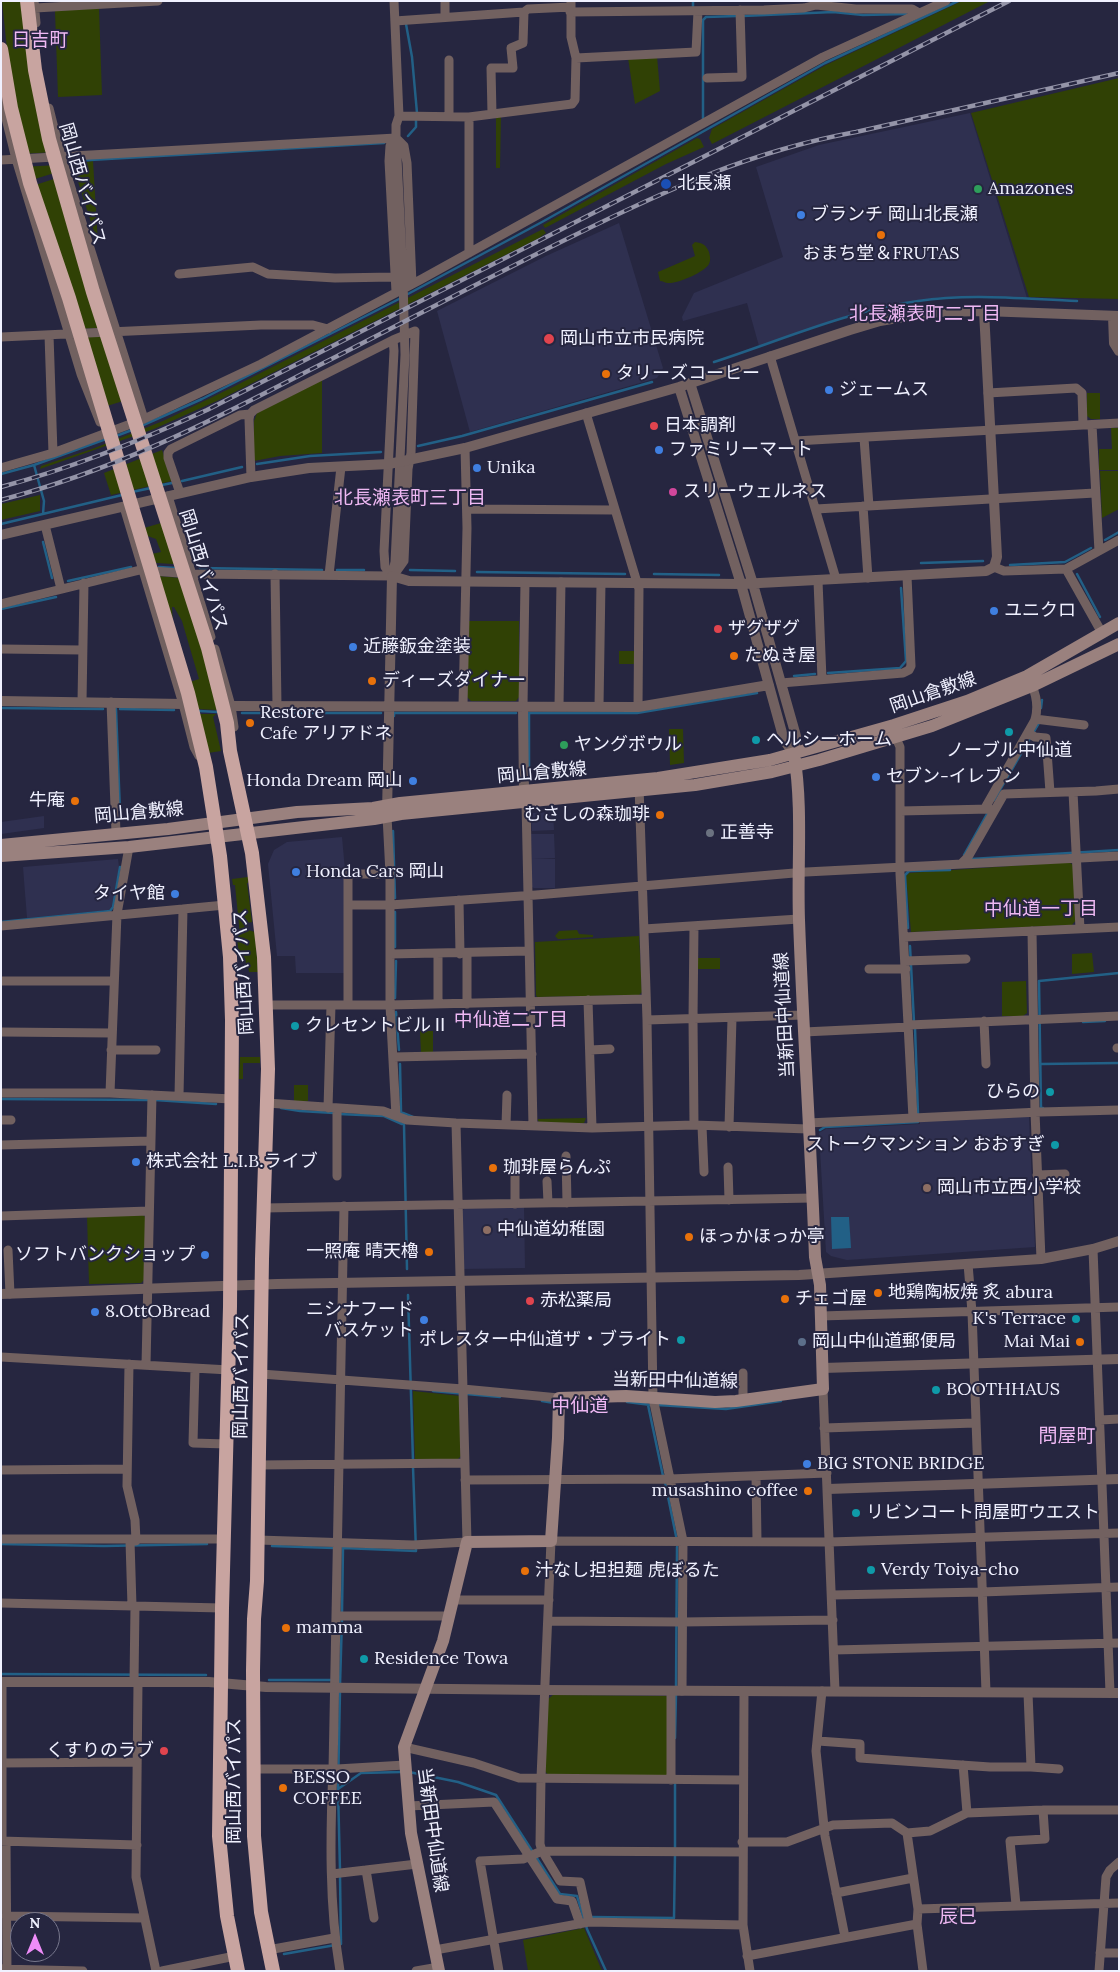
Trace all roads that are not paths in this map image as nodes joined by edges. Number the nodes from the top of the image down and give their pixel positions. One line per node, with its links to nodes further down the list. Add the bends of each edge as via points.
1 (158, 1): 6 (street)
2 (394, 1): 17 (street)
3 (445, 1): 16 (street)
4 (638, 1): 13 (street)
5 (946, 1): 15 (street)
6 (32, 4): 28 (street, via 41,69); 124 (highway, 岡山西バイパス, via 35,70 49,139 93,292 199,618 222,700)
7 (809, 4): 8 (street); 9 (street)
8 (764, 5): 14 (street)
9 (856, 5): 15 (street, via 912,9)
10 (571, 7): 12 (street, via 528,9); 13 (street); 19 (street, via 571,36)
11 (696, 8): 13 (street); 14 (street); 19 (street, via 696,52)
12 (524, 12): 16 (street); 23 (street, via 523,43 511,48 513,68 491,68)
13 (638, 12)
14 (740, 14): 21 (street, via 742,77)
15 (919, 14): 31 (street, via 823,57)
16 (445, 18): 17 (street)
17 (395, 21): 24 (street)
18 (1, 49): 126 (highway, 岡山西バイパス, via 30,183 69,298 169,627)
19 (576, 58): 23 (street, via 575,100 572,104)
20 (449, 60): 25 (street)
21 (707, 78)
22 (1, 98): 29 (street)
23 (492, 114): 26 (street)
24 (399, 116): 25 (street); 27 (street)
25 (449, 116): 26 (street)
26 (469, 117): 31 (street)
27 (396, 138): 28 (street); 33 (street, via 390,146); 34 (street, via 404,146 407,163); 84 (street, via 405,355)
28 (61, 156): 29 (street); 39 (street)
29 (16, 159): 30 (street); 40 (street)
30 (1, 160)
31 (469, 253): 34 (street)
32 (179, 274): 33 (street, via 253,267 268,274)
33 (394, 277): 35 (street)
34 (412, 284): 35 (street)
35 (396, 292): 38 (street)
36 (984, 311): 37 (street); 45 (street, via 939,312 880,321); 48 (street)
37 (1116, 316): 44 (street, via 1114,343)
38 (328, 329): 39 (street, via 313,325 261,325); 51 (street)
39 (115, 331): 40 (street); 51 (street)
40 (68, 333): 41 (street); 55 (street)
41 (49, 335): 42 (street); 59 (street)
42 (1, 337)
43 (393, 340): 50 (street); 60 (street, via 415,331); 61 (street)
44 (1119, 352)
45 (770, 356): 46 (street); 57 (street)
46 (690, 383): 47 (street); 96 (street)
47 (679, 387): 49 (street); 95 (street)
48 (988, 393): 53 (street, via 1076,388 1082,393); 54 (street)
49 (586, 413): 58 (street); 73 (street)
50 (250, 414): 64 (street); 65 (street, via 240,415 171,449 168,458)
51 (144, 419): 55 (street)
52 (1119, 423): 53 (street)
53 (1088, 425): 54 (street); 66 (street)
54 (991, 430): 56 (street); 68 (street)
55 (105, 434): 59 (street)
56 (864, 438): 57 (street); 69 (street)
57 (795, 441): 72 (street)
58 (465, 448): 60 (street); 71 (street)
59 (53, 453): 63 (street)
60 (410, 460): 61 (street); 84 (street, via 404,561)
61 (390, 464): 62 (street); 84 (street, via 384,552 385,567)
62 (341, 467): 64 (street); 83 (street)
63 (1, 468)
64 (251, 476): 65 (street)
65 (180, 493): 67 (street)
66 (1095, 493): 68 (street); 77 (street)
67 (168, 496): 70 (street); 81 (street)
68 (994, 499): 69 (street); 78 (street, via 997,557)
69 (866, 506): 72 (street); 86 (street)
70 (124, 507): 74 (street); 80 (street)
71 (467, 509): 73 (street); 88 (street)
72 (816, 509): 87 (street)
73 (614, 510): 94 (street)
74 (45, 525): 75 (street); 97 (street)
75 (1, 535)
76 (1119, 540): 77 (street)
77 (1099, 551): 79 (street)
78 (994, 567): 79 (street, via 1004,571); 85 (street, via 986,571)
79 (1066, 569): 100 (street)
80 (144, 570): 81 (street); 92 (street); 111 (street)
81 (192, 574): 82 (street); 114 (street)
82 (275, 574): 83 (street); 115 (street)
83 (329, 575): 84 (street)
84 (392, 576): 88 (street, via 409,581); 112 (street)
85 (907, 576): 86 (street); 104 (street, via 909,670)
86 (868, 578): 87 (street)
87 (836, 579): 89 (street)
88 (465, 581): 90 (street); 113 (street)
89 (818, 581): 96 (street); 104 (street)
90 (525, 582): 91 (street); 116 (street)
91 (562, 582): 93 (street); 117 (street)
92 (84, 583): 97 (street); 103 (street)
93 (601, 583): 94 (street); 118 (street)
94 (637, 583): 95 (street); 119 (street)
95 (741, 584): 96 (street); 106 (street)
96 (753, 584): 105 (street)
97 (61, 589): 98 (street)
98 (1, 604)
99 (1119, 624): 100 (main road, 岡山倉敷線)
100 (1102, 632): 125 (main road, 岡山倉敷線, via 1070,653 1007,685)
101 (1119, 644): 107 (main road, 岡山倉敷線)
102 (1, 649): 103 (street)
103 (82, 650): 109 (street)
104 (822, 679): 105 (street)
105 (781, 683): 125 (street, via 796,736)
106 (769, 685): 119 (street); 125 (street, via 784,740)
107 (1032, 686): 120 (street); 123 (main road, 岡山倉敷線)
108 (1, 701): 109 (street)
109 (82, 702): 110 (street)
110 (111, 702): 111 (street); 138 (street)
111 (183, 704): 126 (street, via 194,747)
112 (388, 705): 113 (street); 115 (street); 134 (street)
113 (463, 705): 116 (street)
114 (231, 706): 115 (street); 124 (street, via 235,729)
115 (276, 706)
116 (523, 706): 117 (street); 131 (street)
117 (559, 706): 118 (street)
118 (599, 706): 119 (street)
119 (638, 706)
120 (1039, 719): 121 (street); 122 (street)
121 (1084, 725)
122 (1031, 735): 129 (street, via 1046,738); 132 (street)
123 (896, 738): 125 (main road, 岡山倉敷線); 135 (street, via 900,747)
124 (230, 751): 136 (highway, 岡山西バイパス)
125 (795, 759): 127 (main road, 岡山倉敷線, via 718,782); 148 (main road, 当新田中仙道線)
126 (206, 767): 137 (highway, 岡山西バイパス)
127 (639, 786): 131 (main road, 岡山倉敷線); 150 (street)
128 (1119, 788): 130 (street)
129 (1050, 792): 130 (street); 133 (street, via 1004,794)
130 (1073, 792): 143 (street)
131 (525, 797): 134 (main road, 岡山倉敷線); 151 (street)
132 (985, 808): 133 (street); 135 (street)
133 (995, 809): 146 (street)
134 (387, 811): 136 (main road, 岡山倉敷線, via 373,808); 139 (main road, 岡山倉敷線); 149 (street)
135 (900, 811): 147 (street)
136 (244, 818): 137 (main road, 岡山倉敷線); 139 (highway, 岡山西バイパス)
137 (215, 822): 138 (main road, 岡山倉敷線); 140 (highway, 岡山西バイパス)
138 (116, 833): 141 (main road, 岡山倉敷線)
139 (248, 833): 140 (main road, 岡山倉敷線); 180 (highway, 岡山西バイパス, via 259,906)
140 (217, 837): 142 (main road, 岡山倉敷線); 153 (highway, 岡山西バイパス)
141 (1, 844)
142 (129, 847): 144 (main road, 岡山倉敷線); 157 (street)
143 (1076, 855): 145 (street); 146 (street); 163 (street)
144 (1, 856)
145 (1119, 856)
146 (962, 863): 147 (street)
147 (900, 867): 148 (street); 165 (street)
148 (798, 873): 150 (street); 158 (main road, 当新田中仙道線)
149 (390, 874): 154 (street, via 348,874); 155 (street)
150 (643, 886): 151 (street); 162 (street)
151 (528, 895): 152 (street); 166 (street)
152 (459, 900): 155 (street); 169 (street)
153 (225, 905): 156 (street); 207 (highway, 岡山西バイパス, via 231,986)
154 (348, 905): 155 (street); 182 (street)
155 (390, 905): 167 (street)
156 (183, 909): 157 (street); 205 (street)
157 (117, 914): 159 (street); 174 (street)
158 (798, 919): 160 (street); 184 (main road, 当新田中仙道線)
159 (1, 926)
160 (694, 926): 162 (street); 187 (street)
161 (1119, 927): 163 (street)
162 (644, 929): 175 (street)
163 (1080, 929): 164 (street)
164 (1032, 931): 165 (street); 188 (street)
165 (904, 937): 171 (street)
166 (530, 951): 169 (street); 177 (street)
167 (390, 954): 168 (street); 183 (street)
168 (438, 954): 169 (street); 178 (street)
169 (463, 954): 179 (street)
170 (966, 959): 171 (street)
171 (908, 963): 172 (street); 191 (street)
172 (869, 970)
173 (1, 981): 174 (street)
174 (113, 982): 194 (street)
175 (646, 999): 176 (street); 189 (street)
176 (588, 1000): 177 (street); 198 (street)
177 (531, 1001): 179 (street); 199 (street)
178 (438, 1004): 179 (street); 183 (street)
179 (467, 1004)
180 (266, 1005): 181 (street); 208 (highway, 岡山西バイパス)
181 (331, 1005): 182 (street); 209 (street)
182 (348, 1005): 183 (street)
183 (390, 1005): 200 (street)
184 (803, 1016): 186 (street); 193 (main road, 当新田中仙道線)
185 (1119, 1016): 188 (street)
186 (732, 1018): 187 (street); 222 (street)
187 (693, 1019): 189 (street); 220 (street)
188 (1038, 1019): 190 (street); 212 (street)
189 (647, 1020): 224 (street)
190 (984, 1022): 191 (street); 201 (street)
191 (911, 1025): 193 (street); 214 (street)
192 (1, 1032): 194 (street)
193 (804, 1032): 221 (main road, 当新田中仙道線)
194 (112, 1033): 196 (street)
195 (610, 1049): 198 (street)
196 (111, 1050): 197 (street); 203 (street)
197 (156, 1050)
198 (590, 1050): 223 (street)
199 (532, 1054): 200 (street); 219 (street)
200 (393, 1057): 213 (street)
201 (986, 1064)
202 (1, 1093): 203 (street)
203 (110, 1093): 206 (street)
204 (507, 1095): 218 (street)
205 (179, 1096): 206 (street); 207 (street)
206 (152, 1098): 225 (street)
207 (232, 1099): 256 (highway, 岡山西バイパス)
208 (267, 1103): 209 (street); 243 (highway, 岡山西バイパス)
209 (328, 1108): 211 (street)
210 (1119, 1110): 212 (street)
211 (338, 1112): 213 (street, via 383,1111); 233 (street)
212 (1035, 1112): 214 (street); 232 (street)
213 (401, 1118): 217 (street)
214 (913, 1118): 221 (street)
215 (1, 1120): 216 (street)
216 (12, 1120)
217 (456, 1123): 218 (street); 241 (street)
218 (506, 1123): 219 (street)
219 (533, 1126): 223 (street)
220 (698, 1126): 222 (street); 224 (street); 230 (street)
221 (808, 1126): 222 (street); 235 (main road, 当新田中仙道線)
222 (729, 1127)
223 (592, 1128): 224 (street)
224 (649, 1128): 237 (street)
225 (150, 1141): 226 (street); 244 (street)
226 (1, 1145)
227 (566, 1156): 239 (street)
228 (515, 1166): 240 (street)
229 (728, 1167): 236 (street)
230 (704, 1172)
231 (1065, 1174): 232 (street)
232 (1038, 1175): 249 (street)
233 (337, 1176)
234 (547, 1181): 238 (street)
235 (813, 1198): 236 (street); 251 (main road, 当新田中仙道線, via 814,1257)
236 (729, 1200): 237 (street)
237 (650, 1201): 239 (street); 252 (street)
238 (548, 1203): 239 (street); 240 (street)
239 (567, 1203)
240 (515, 1204): 241 (street)
241 (458, 1205): 242 (street); 253 (street)
242 (344, 1206): 243 (street); 254 (street)
243 (264, 1208): 255 (highway, 岡山西バイパス)
244 (149, 1210): 245 (street); 257 (street)
245 (1, 1216)
246 (1119, 1241): 247 (street)
247 (1092, 1249): 249 (street); 260 (street)
248 (8, 1250): 258 (street)
249 (1041, 1259): 250 (street)
250 (968, 1264): 251 (street); 261 (street)
251 (818, 1274): 252 (street); 262 (main road, 当新田中仙道線)
252 (650, 1278): 253 (street); 279 (street)
253 (459, 1282): 254 (street); 276 (street)
254 (342, 1284): 255 (street); 274 (street)
255 (262, 1285): 256 (street); 272 (highway, 岡山西バイパス)
256 (230, 1286): 257 (street); 270 (highway, 岡山西バイパス)
257 (148, 1288): 258 (street); 267 (street)
258 (6, 1294)
259 (1119, 1307): 260 (street)
260 (1095, 1308): 261 (street); 265 (street)
261 (972, 1312): 262 (street); 266 (street)
262 (821, 1316): 269 (main road, 当新田中仙道線)
263 (1, 1357): 268 (street)
264 (1119, 1359): 265 (street)
265 (1097, 1360): 266 (street); 281 (street)
266 (973, 1363): 269 (street); 282 (street)
267 (146, 1365): 268 (street); 271 (street)
268 (129, 1366): 288 (street)
269 (822, 1368): 275 (main road, 当新田中仙道線)
270 (229, 1370): 271 (street); 284 (highway, 岡山西バイパス)
271 (195, 1371): 284 (street, via 193,1443)
272 (261, 1374): 274 (street); 287 (highway, 岡山西バイパス)
273 (742, 1374): 277 (street)
274 (340, 1382): 276 (street, via 410,1385); 286 (street)
275 (823, 1389): 277 (main road, 当新田中仙道線); 283 (street)
276 (463, 1392): 278 (street); 285 (street)
277 (743, 1400): 279 (main road, 当新田中仙道線)
278 (559, 1401): 279 (main road, 当新田中仙道線, via 626,1396); 295 (main road)
279 (654, 1403): 292 (street)
280 (1119, 1419): 281 (street)
281 (1100, 1420): 296 (street)
282 (975, 1423): 283 (street); 297 (street)
283 (824, 1428): 290 (street)
284 (227, 1444): 303 (highway, 岡山西バイパス)
285 (464, 1463): 286 (street); 294 (street)
286 (340, 1464): 287 (street); 311 (street)
287 (259, 1465): 304 (highway, 岡山西バイパス)
288 (127, 1469): 289 (street); 310 (street, via 127,1486 135,1520)
289 (1, 1470)
290 (827, 1473): 291 (street); 298 (street)
291 (756, 1476): 292 (street); 306 (street)
292 (665, 1479): 295 (street); 305 (street)
293 (1119, 1479): 296 (street)
294 (465, 1480): 295 (street); 307 (street)
295 (555, 1480): 308 (main road)
296 (1103, 1480): 297 (street); 300 (street)
297 (978, 1484): 298 (street); 301 (street)
298 (828, 1489): 309 (street)
299 (1119, 1532): 300 (street)
300 (1105, 1533): 301 (street); 312 (street)
301 (980, 1537): 309 (street); 314 (street)
302 (1, 1539): 310 (street)
303 (223, 1539): 310 (street); 320 (highway, 岡山西バイパス)
304 (258, 1540): 311 (street); 334 (highway, 岡山西バイパス)
305 (683, 1541): 306 (street); 308 (street); 325 (street)
306 (757, 1541): 309 (street)
307 (467, 1542): 308 (main road); 311 (street); 316 (main road, 当新田中仙道線)
308 (551, 1542): 317 (street)
309 (830, 1542): 315 (street)
310 (132, 1543): 319 (street)
311 (338, 1546): 321 (street)
312 (1106, 1587): 313 (street); 314 (street); 326 (street)
313 (1119, 1587)
314 (982, 1592): 315 (street); 328 (street)
315 (832, 1595): 323 (street)
316 (453, 1600): 317 (street); 322 (main road, 当新田中仙道線)
317 (549, 1600): 324 (street)
318 (1, 1603): 319 (street)
319 (134, 1606): 320 (street); 330 (street)
320 (222, 1608): 332 (highway, 岡山西バイパス)
321 (340, 1616): 322 (street); 333 (street)
322 (448, 1616): 335 (main road, 当新田中仙道線)
323 (833, 1620): 325 (street); 329 (street)
324 (548, 1621): 325 (street); 336 (street)
325 (678, 1622): 337 (street)
326 (1108, 1643): 327 (street); 328 (street); 343 (street)
327 (1119, 1643)
328 (984, 1647): 329 (street); 341 (street)
329 (834, 1650): 340 (street)
330 (135, 1678): 331 (street); 332 (street); 346 (street)
331 (2, 1682): 347 (street)
332 (221, 1683): 334 (street); 390 (highway, 岡山西バイパス, via 219,1836 227,1916)
333 (337, 1685): 334 (street); 335 (street); 351 (street)
334 (254, 1686): 350 (highway, 岡山西バイパス)
335 (426, 1689): 336 (street); 345 (main road, 当新田中仙道線)
336 (544, 1690): 337 (street); 354 (street)
337 (676, 1691): 338 (street); 355 (street)
338 (744, 1691): 339 (street); 356 (street)
339 (822, 1691): 340 (street); 344 (street)
340 (835, 1691): 341 (street)
341 (986, 1692): 342 (street)
342 (1028, 1693): 343 (street); 349 (street)
343 (1114, 1693)
344 (818, 1741): 348 (street, via 860,1744 860,1758); 361 (street, via 816,1751)
345 (404, 1747): 352 (main road, 当新田中仙道線); 354 (street, via 474,1763 519,1778)
346 (137, 1762): 347 (street); 364 (street)
347 (1, 1763): 363 (street)
348 (963, 1765): 349 (street); 360 (street)
349 (1031, 1767): 353 (street)
350 (253, 1769): 351 (street); 386 (highway, 岡山西バイパス, via 256,1869)
351 (337, 1769): 352 (street); 370 (street, via 330,1828)
352 (405, 1769): 357 (main road, 当新田中仙道線)
353 (1059, 1769)
354 (541, 1778): 355 (street); 366 (street, via 540,1844)
355 (674, 1780): 356 (street)
356 (743, 1780): 365 (street)
357 (411, 1806): 366 (street, via 494,1802); 368 (main road, 当新田中仙道線)
358 (1043, 1810): 359 (street); 360 (street); 375 (street, via 1045,1839 1010,1841)
359 (1119, 1810)
360 (967, 1813): 362 (street, via 930,1831)
361 (824, 1828): 362 (street, via 892,1823); 365 (street, via 787,1842); 372 (street)
362 (907, 1833): 371 (street)
363 (3, 1841): 364 (street); 377 (street)
364 (137, 1845): 378 (street, via 136,1877)
365 (742, 1847): 366 (street, via 675,1852); 382 (street)
366 (536, 1853): 380 (street, via 558,1899 572,1901); 380 (street, via 560,1881 580,1882); 384 (street, via 523,1859 480,1861)
367 (1119, 1862): 374 (street, via 1106,1877)
368 (418, 1864): 369 (street); 387 (main road, 当新田中仙道線)
369 (366, 1870): 370 (street); 379 (street)
370 (337, 1874): 385 (street)
371 (913, 1878): 372 (street); 376 (street)
372 (836, 1893): 383 (street)
373 (1119, 1903): 374 (street)
374 (1104, 1904): 375 (street); 388 (street)
375 (1016, 1905): 376 (street)
376 (918, 1909): 381 (street)
377 (4, 1911): 378 (street); 392 (street)
378 (144, 1918): 396 (street)
379 (374, 1918)
380 (586, 1921): 382 (street); 384 (street)
381 (917, 1924): 383 (street); 404 (street)
382 (742, 1925): 391 (street)
383 (844, 1937): 391 (street)
384 (493, 1940): 387 (street); 402 (street)
385 (335, 1942): 386 (street); 400 (street)
386 (268, 1950): 399 (highway, 岡山西バイパス)
387 (438, 1950): 393 (main road, 当新田中仙道線)
388 (1100, 1953): 389 (street); 405 (street)
389 (1119, 1954)
390 (235, 1956): 397 (street); 398 (highway, 岡山西バイパス)
391 (747, 1956): 403 (street)
392 (5, 1969): 394 (street)
393 (439, 1969): 401 (street)
394 (51, 1970): 395 (street)
395 (83, 1971)
396 (156, 1971)
397 (162, 1971)
398 (238, 1971)
399 (273, 1971)
400 (340, 1971)
401 (416, 1971)
402 (500, 1971)
403 (750, 1971)
404 (923, 1971)
405 (1099, 1971)

